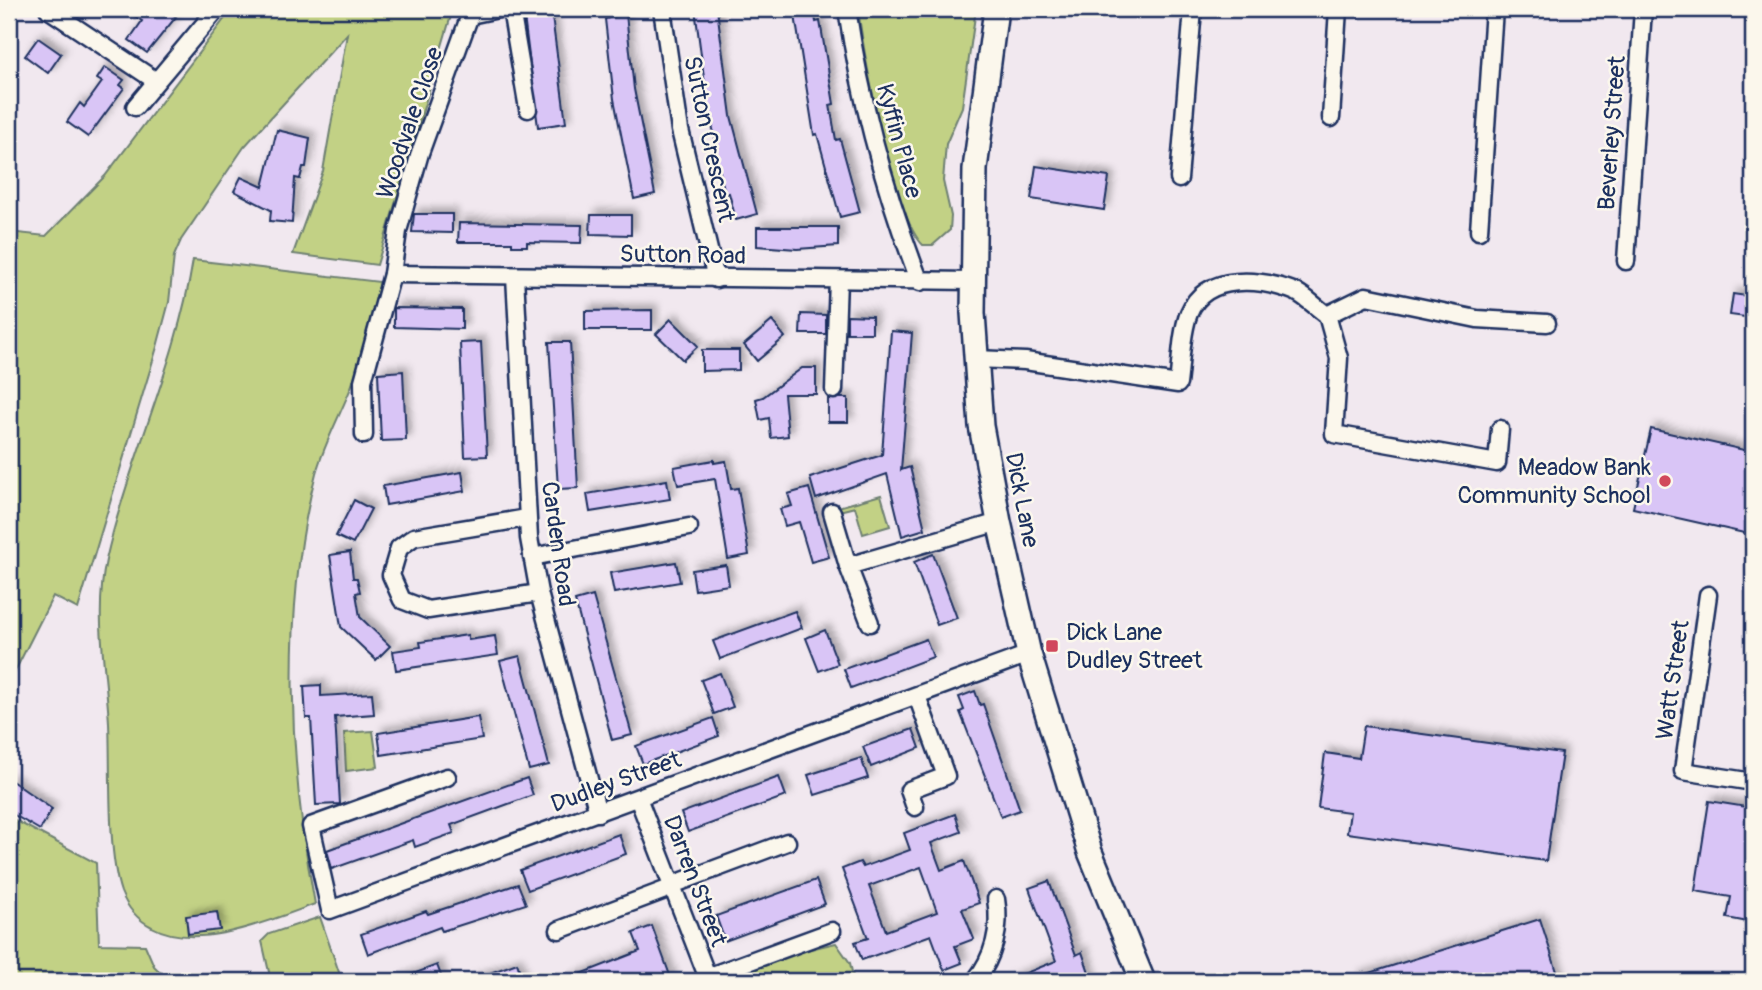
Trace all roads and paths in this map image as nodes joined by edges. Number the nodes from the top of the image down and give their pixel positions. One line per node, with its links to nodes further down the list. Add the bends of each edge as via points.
1 (48, 9): 12 (street)
2 (217, 9): 12 (street)
3 (498, 9): 19 (street, Woodvale Close, via 470,15 411,180)
4 (511, 9): 14 (street)
5 (662, 9): 21 (street, Sutton Crescent, via 680,130)
6 (847, 9): 24 (street, Kyffin Place, via 872,141)
7 (996, 9): 23 (street, Dick Lane, via 975,169)
8 (1193, 9): 16 (street)
9 (1338, 9): 15 (street)
10 (1494, 9): 17 (street)
11 (1643, 9): 18 (street, Beverley Street)
12 (156, 81): 13 (street)
13 (135, 107)
14 (528, 109)
15 (1331, 118)
16 (1179, 179)
17 (1479, 231)
18 (1626, 261)
19 (392, 274): 20 (street, Sutton Road); 30 (street, via 363,381)
20 (515, 276): 21 (street, Sutton Road); 32 (street, Carden Road)
21 (716, 279): 22 (street, Sutton Road)
22 (838, 281): 24 (street, Sutton Road); 28 (street)
23 (973, 281): 24 (street, Sutton Road); 27 (street, Dick Lane)
24 (920, 282)
25 (1327, 315): 26 (street, via 1366,296 1476,319); 27 (street, via 1297,293 1225,282 1203,295 1189,313 1178,384 1025,361); 29 (street, via 1339,358 1334,434 1497,463)
26 (1547, 323)
27 (975, 359): 33 (street, Dick Lane, via 981,426)
28 (834, 390)
29 (1500, 429)
30 (365, 435)
31 (832, 512): 36 (street)
32 (527, 518): 35 (street, Carden Road); 37 (street, via 414,537 399,548 391,575 402,600 428,610)
33 (999, 522): 36 (street); 40 (street, Dick Lane)
34 (689, 527): 35 (street)
35 (532, 557): 37 (street, Carden Road)
36 (848, 566): 39 (street)
37 (539, 593): 46 (street, Carden Road)
38 (1708, 595): 43 (street, Watt Street, via 1683,771)
39 (870, 623)
40 (1029, 654): 41 (street, Dudley Street); 54 (street, Dick Lane, via 1090,852)
41 (917, 696): 44 (street, Dudley Street); 45 (street, via 946,776 909,790)
42 (447, 777): 46 (street, Dudley Street, via 311,825 330,910)
43 (1753, 782)
44 (638, 798): 46 (street, Dudley Street); 48 (street, Darren Street)
45 (915, 807)
46 (598, 813)
47 (788, 842): 48 (street)
48 (672, 886): 50 (street); 52 (street, Darren Street)
49 (996, 899): 53 (street, via 999,920 990,960)
50 (559, 930)
51 (832, 931): 52 (street)
52 (708, 979)
53 (975, 981)
54 (1143, 981)

